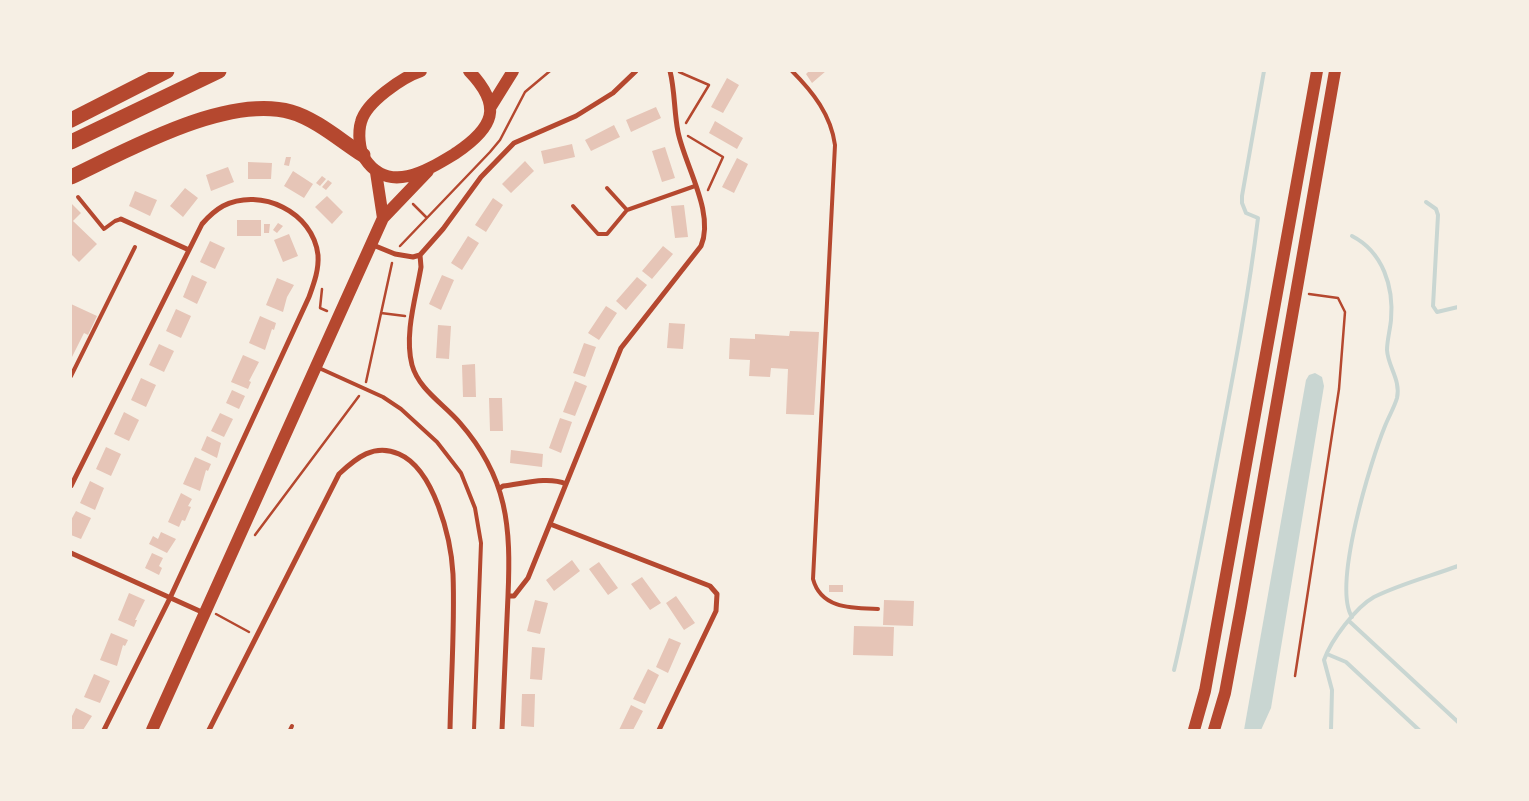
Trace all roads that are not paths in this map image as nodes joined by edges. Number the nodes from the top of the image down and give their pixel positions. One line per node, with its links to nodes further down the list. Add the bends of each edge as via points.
1 (168, 71): 12 (highway)
2 (218, 71): 13 (highway)
3 (421, 71): 14 (main road, via 379,97 363,116 360,124)
4 (469, 71): 11 (main road, via 485,90)
5 (514, 71): 11 (main road)
6 (636, 71): 28 (street, via 613,93 576,116 514,143 481,177)
7 (670, 71): 18 (street, via 678,132)
8 (792, 71): 38 (lane, via 821,104 834,133 836,156 830,217 813,579 820,594 831,603)
9 (1317, 71): 47 (main road, via 1205,692)
10 (1335, 71): 48 (main road, via 1225,693)
11 (490, 108): 15 (main road, via 489,121 474,141)
12 (71, 120)
13 (71, 142)
14 (363, 155): 16 (main road); 17 (highway, via 290,112 243,110 181,128)
15 (428, 170): 16 (main road, via 405,177); 23 (main road)
16 (376, 172): 23 (main road)
17 (71, 177)
18 (695, 186): 22 (lane); 31 (street, via 706,227 700,246 621,348)
19 (607, 188): 22 (lane)
20 (78, 197): 24 (lane, via 104,230)
21 (573, 206): 22 (lane, via 598,234 606,234)
22 (627, 210)
23 (383, 218): 25 (main road)
24 (121, 219): 27 (street)
25 (372, 245): 28 (street, via 396,254); 29 (main road)
26 (135, 247): 30 (lane)
27 (189, 250): 32 (street); 37 (street, via 202,224 224,206 251,199 266,201 295,214 312,235 318,268)
28 (420, 256): 33 (street, via 412,316 412,363 416,375 429,393 460,423 489,466)
29 (314, 366): 39 (main road); 44 (lane, via 383,397 401,409 437,442 461,473 475,508 481,543)
30 (71, 376)
31 (566, 484): 33 (street, via 534,482); 34 (street)
32 (71, 486)
33 (500, 489): 36 (street, via 509,539)
34 (550, 524): 36 (street, via 528,578 514,596); 46 (street, via 715,590 716,611)
35 (71, 553): 37 (street)
36 (508, 596): 45 (street)
37 (170, 598): 39 (street); 40 (street)
38 (878, 609)
39 (205, 611): 41 (main road)
40 (104, 730)
41 (152, 730)
42 (208, 730): 43 (street, via 339,474 367,451 393,451 407,457 429,484 442,514 453,572)
43 (450, 730)
44 (474, 730)
45 (502, 730)
46 (659, 730)
47 (1194, 730)
48 (1214, 730)

